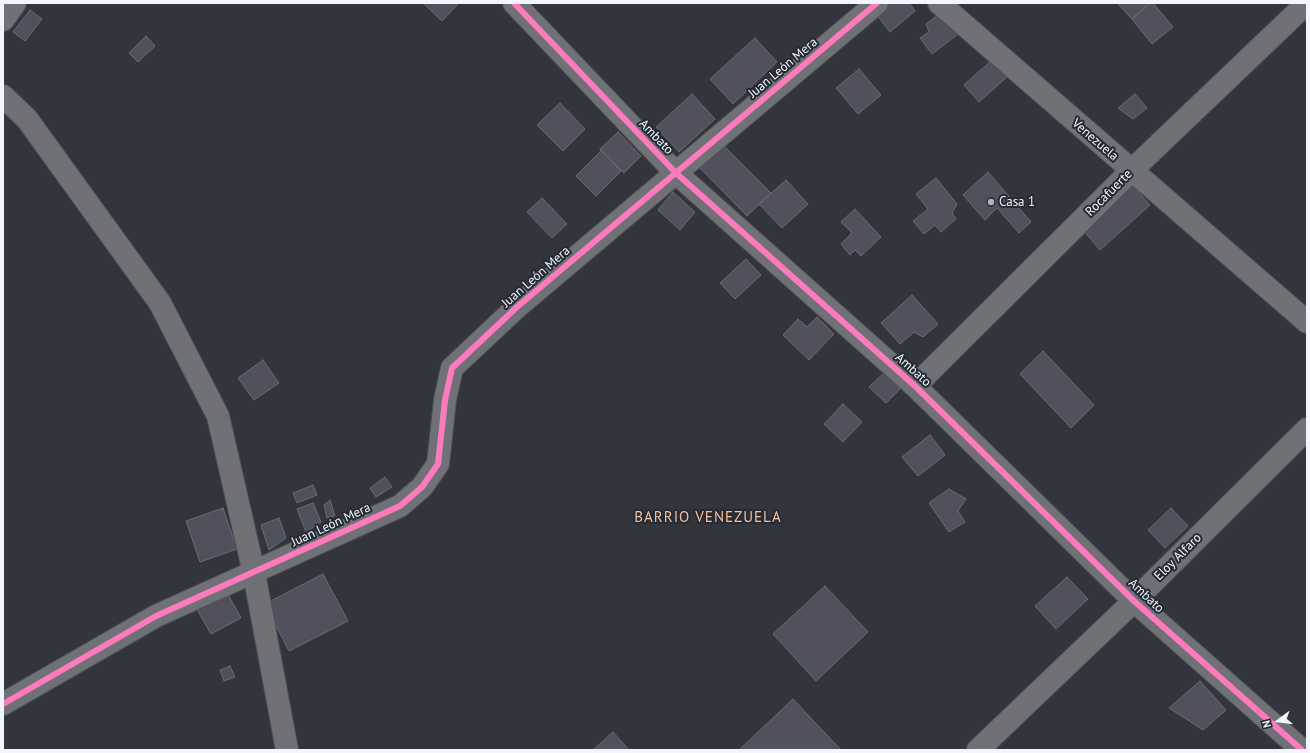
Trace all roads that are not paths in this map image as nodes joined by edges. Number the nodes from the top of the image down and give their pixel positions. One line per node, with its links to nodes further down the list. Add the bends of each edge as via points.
1 (15, 3): 6 (street)
2 (514, 3): 9 (street, Ambato)
3 (876, 3): 9 (street, Juan León Mera)
4 (939, 3): 8 (street, Venezuela)
5 (1307, 3): 8 (street, Rocafuerte)
6 (3, 20)
7 (3, 96): 13 (street, via 27,119 160,303 218,416)
8 (1131, 171): 10 (street, Venezuela); 11 (street, Rocafuerte)
9 (676, 173): 11 (street, Ambato); 13 (street, Juan León Mera, via 516,308 452,368 445,400 438,464 422,487 400,506)
10 (1307, 322)
11 (915, 386): 14 (street, Ambato)
12 (1307, 429): 14 (street, Eloy Alfaro)
13 (254, 573): 15 (street, Juan León Mera, via 156,616); 16 (street)
14 (1134, 601): 17 (street, Eloy Alfaro); 18 (street, Ambato)
15 (3, 704)
16 (287, 750)
17 (978, 750)
18 (1302, 750)

